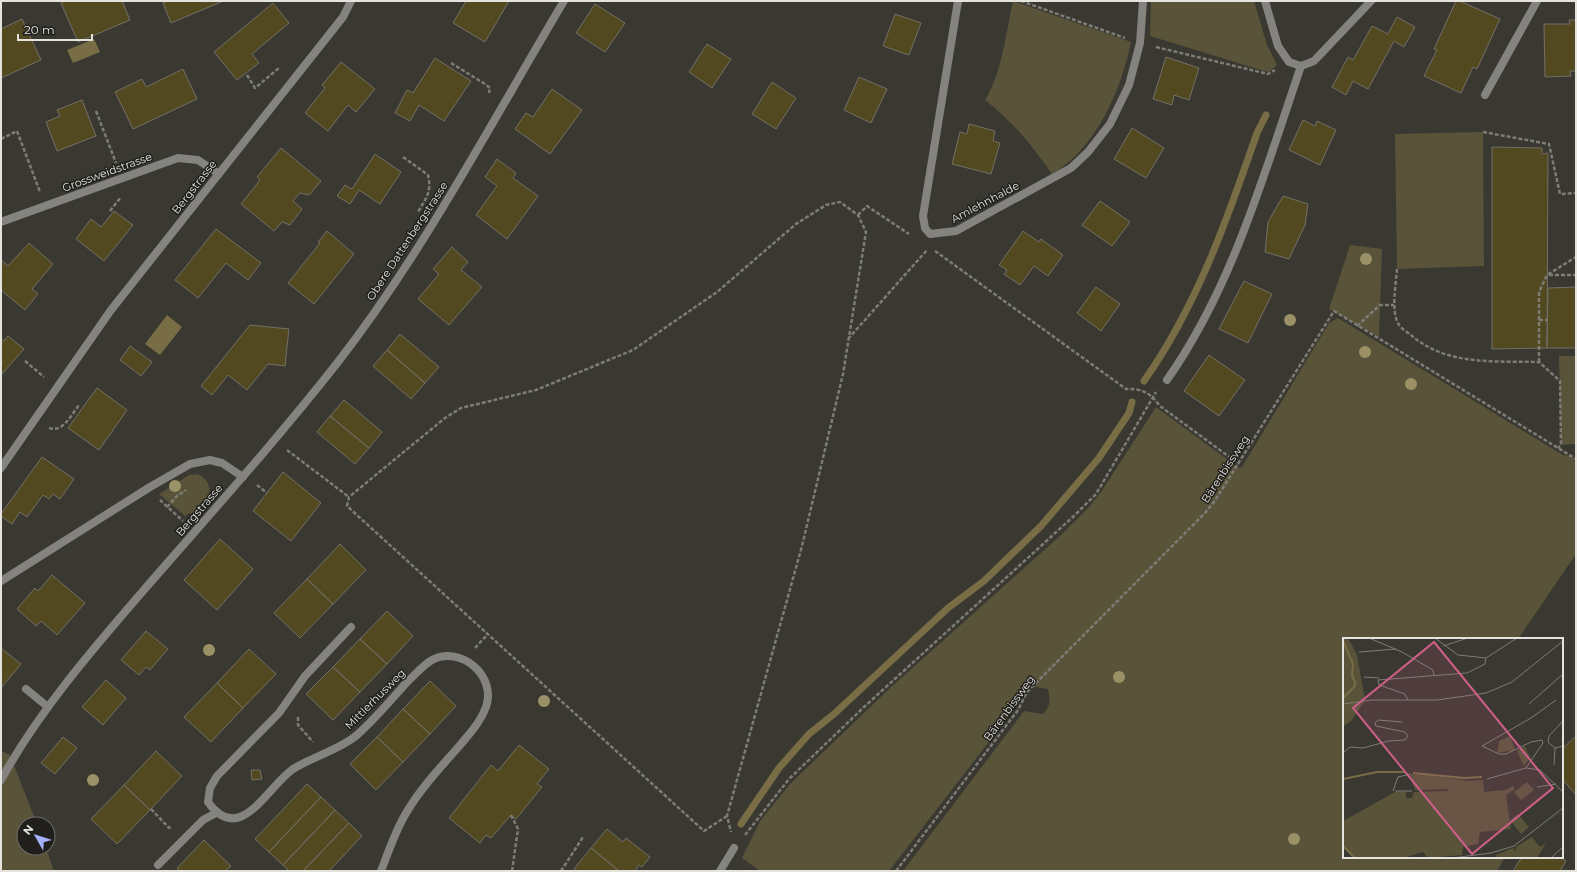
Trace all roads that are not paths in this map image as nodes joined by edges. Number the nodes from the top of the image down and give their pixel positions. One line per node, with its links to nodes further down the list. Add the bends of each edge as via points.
1 (351, 1): 10 (street, Bergstrasse, via 343,17)
2 (564, 1): 14 (street, Obere Dattenbergstrasse, via 434,221 390,290 338,362)
3 (958, 1): 4 (street, Amlehnhalde, via 923,216 925,228 930,234 956,231 1071,168 1088,152 1110,124 1129,85 1140,43)
4 (1143, 1)
5 (1265, 1): 8 (street, via 1278,46 1289,62)
6 (1371, 1): 8 (street, via 1314,61)
7 (1537, 1): 9 (street)
8 (1301, 66): 12 (street, via 1252,211 1220,289 1183,357)
9 (1485, 95)
10 (219, 174): 11 (street, Grossweidstrasse, via 198,160 178,158); 13 (street, Bergstrasse, via 111,310)
11 (1, 222)
12 (1167, 380)
13 (1, 468)
14 (243, 477): 15 (street, via 222,463 210,460 190,464); 18 (street, Bergstrasse, via 99,642)
15 (1, 581)
16 (351, 627): 20 (street, via 305,676 279,713 217,776 210,788 208,802)
17 (26, 689): 18 (street)
18 (48, 707): 19 (street, Bergstrasse)
19 (2, 778)
20 (216, 813): 22 (street, via 203,820); 23 (street, Mittlerhusweg, via 231,819 243,817 294,769 356,736 418,671 433,660 448,656 463,659 477,667 489,687 487,706 478,723 407,811)
21 (734, 848): 24 (street)
22 (158, 865)
23 (381, 871)
24 (720, 871)

